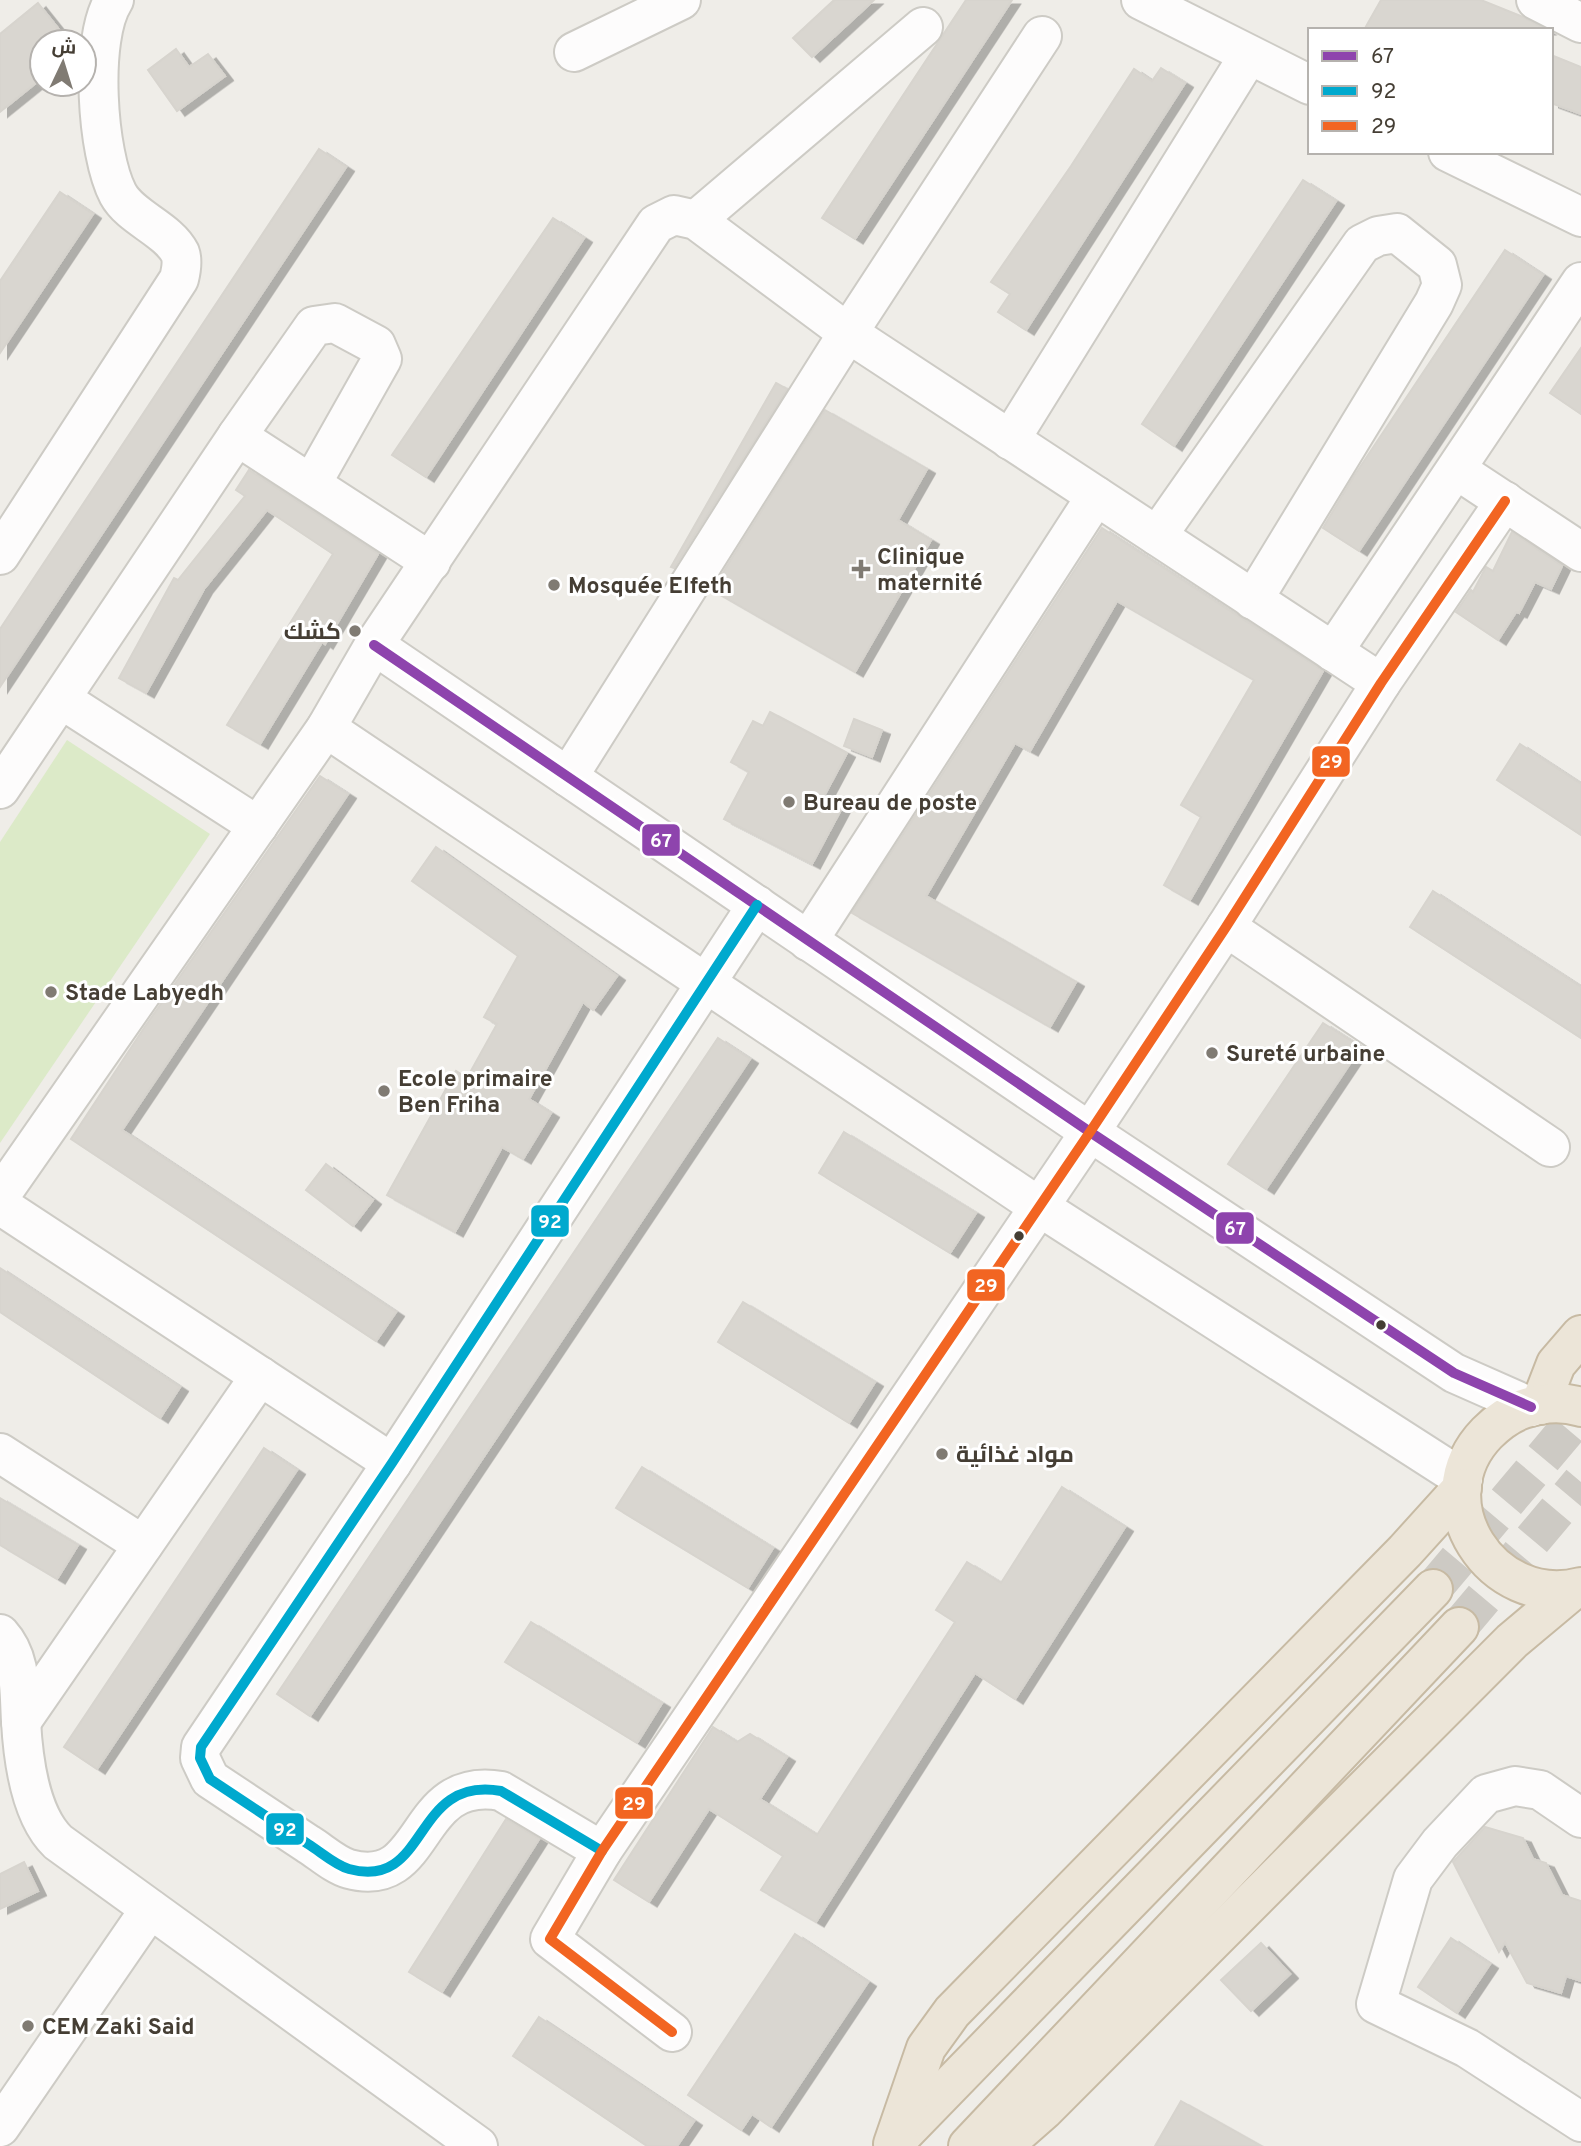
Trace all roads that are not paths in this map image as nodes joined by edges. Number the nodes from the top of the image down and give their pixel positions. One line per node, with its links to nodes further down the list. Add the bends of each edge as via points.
1 (114, 0): 24 (street, via 103,23 99,49 101,133 118,194 174,245 181,255 179,279)
2 (681, 0): 8 (street)
3 (1142, 0): 9 (street)
4 (1536, 0): 5 (street)
5 (1581, 23)
6 (923, 27): 13 (street)
7 (1042, 36): 15 (street)
8 (574, 52)
9 (1249, 55): 10 (street); 17 (street)
10 (1308, 84)
11 (1452, 154): 12 (street)
12 (1581, 217)
13 (696, 220): 15 (street); 25 (street, via 674,215 656,224)
14 (1581, 282): 18 (street)
15 (848, 333): 17 (street); 32 (street)
16 (237, 436): 19 (street); 19 (street, via 314,326 335,323 376,345 382,359); 30 (street)
17 (1010, 440): 20 (street)
18 (1457, 470): 21 (street); 28 (street)
19 (312, 483): 25 (street)
20 (1096, 496): 22 (street); 37 (street)
21 (1505, 501): 23 (street); 29 (street)
22 (1157, 536): 26 (street); 26 (street, via 1362,244 1397,233 1437,265 1443,285)
23 (1581, 552)
24 (0, 555)
25 (431, 562): 27 (street)
26 (1253, 600): 28 (street)
27 (374, 645): 31 (street); 32 (street)
28 (1334, 652): 29 (street)
29 (1381, 683): 36 (street)
30 (61, 699): 33 (street); 34 (street)
31 (326, 728): 34 (street); 38 (street)
32 (568, 777): 35 (street)
33 (0, 789)
34 (258, 826): 41 (street)
35 (757, 905): 37 (street); 38 (street)
36 (1226, 927): 39 (street); 40 (street)
37 (808, 941): 39 (street)
38 (707, 984): 43 (street); 49 (street)
39 (1090, 1132): 43 (street); 46 (street, via 1454,1373)
40 (1550, 1147)
41 (0, 1196)
42 (0, 1205): 45 (street)
43 (1038, 1206): 50 (street); 58 (street)
44 (1581, 1335): 46 (highway, via 1556,1364)
45 (260, 1376): 49 (street); 51 (street)
46 (1535, 1406): 47 (highway); 50 (highway, via 1504,1419 1481,1439)
47 (1581, 1407)
48 (0, 1453): 51 (street)
49 (392, 1463): 58 (street, via 206,1737 200,1758 204,1769 210,1779 353,1870 376,1872 391,1866 405,1857 453,1796 485,1788 501,1791)
50 (1462, 1484): 53 (highway, via 1468,1531 1492,1566 1530,1587); 63 (highway, via 1405,1551 952,2012 926,2048)
51 (143, 1545): 56 (street)
52 (1433, 1589): 63 (highway)
53 (1578, 1595): 66 (highway, via 1512,1641)
54 (1459, 1627): 65 (highway)
55 (0, 1634): 56 (street, via 10,1645 17,1669)
56 (21, 1722): 59 (street, via 35,1808 46,1831)
57 (1581, 1818): 61 (street, via 1540,1790 1515,1786 1486,1794 1413,1879 1376,2004 1467,2048)
58 (602, 1851): 60 (street, via 550,1938)
59 (150, 1909): 62 (street); 64 (street)
60 (672, 2032)
61 (1581, 2122)
62 (0, 2127)
63 (892, 2145)
64 (478, 2146)
65 (968, 2146)
66 (1003, 2146)

